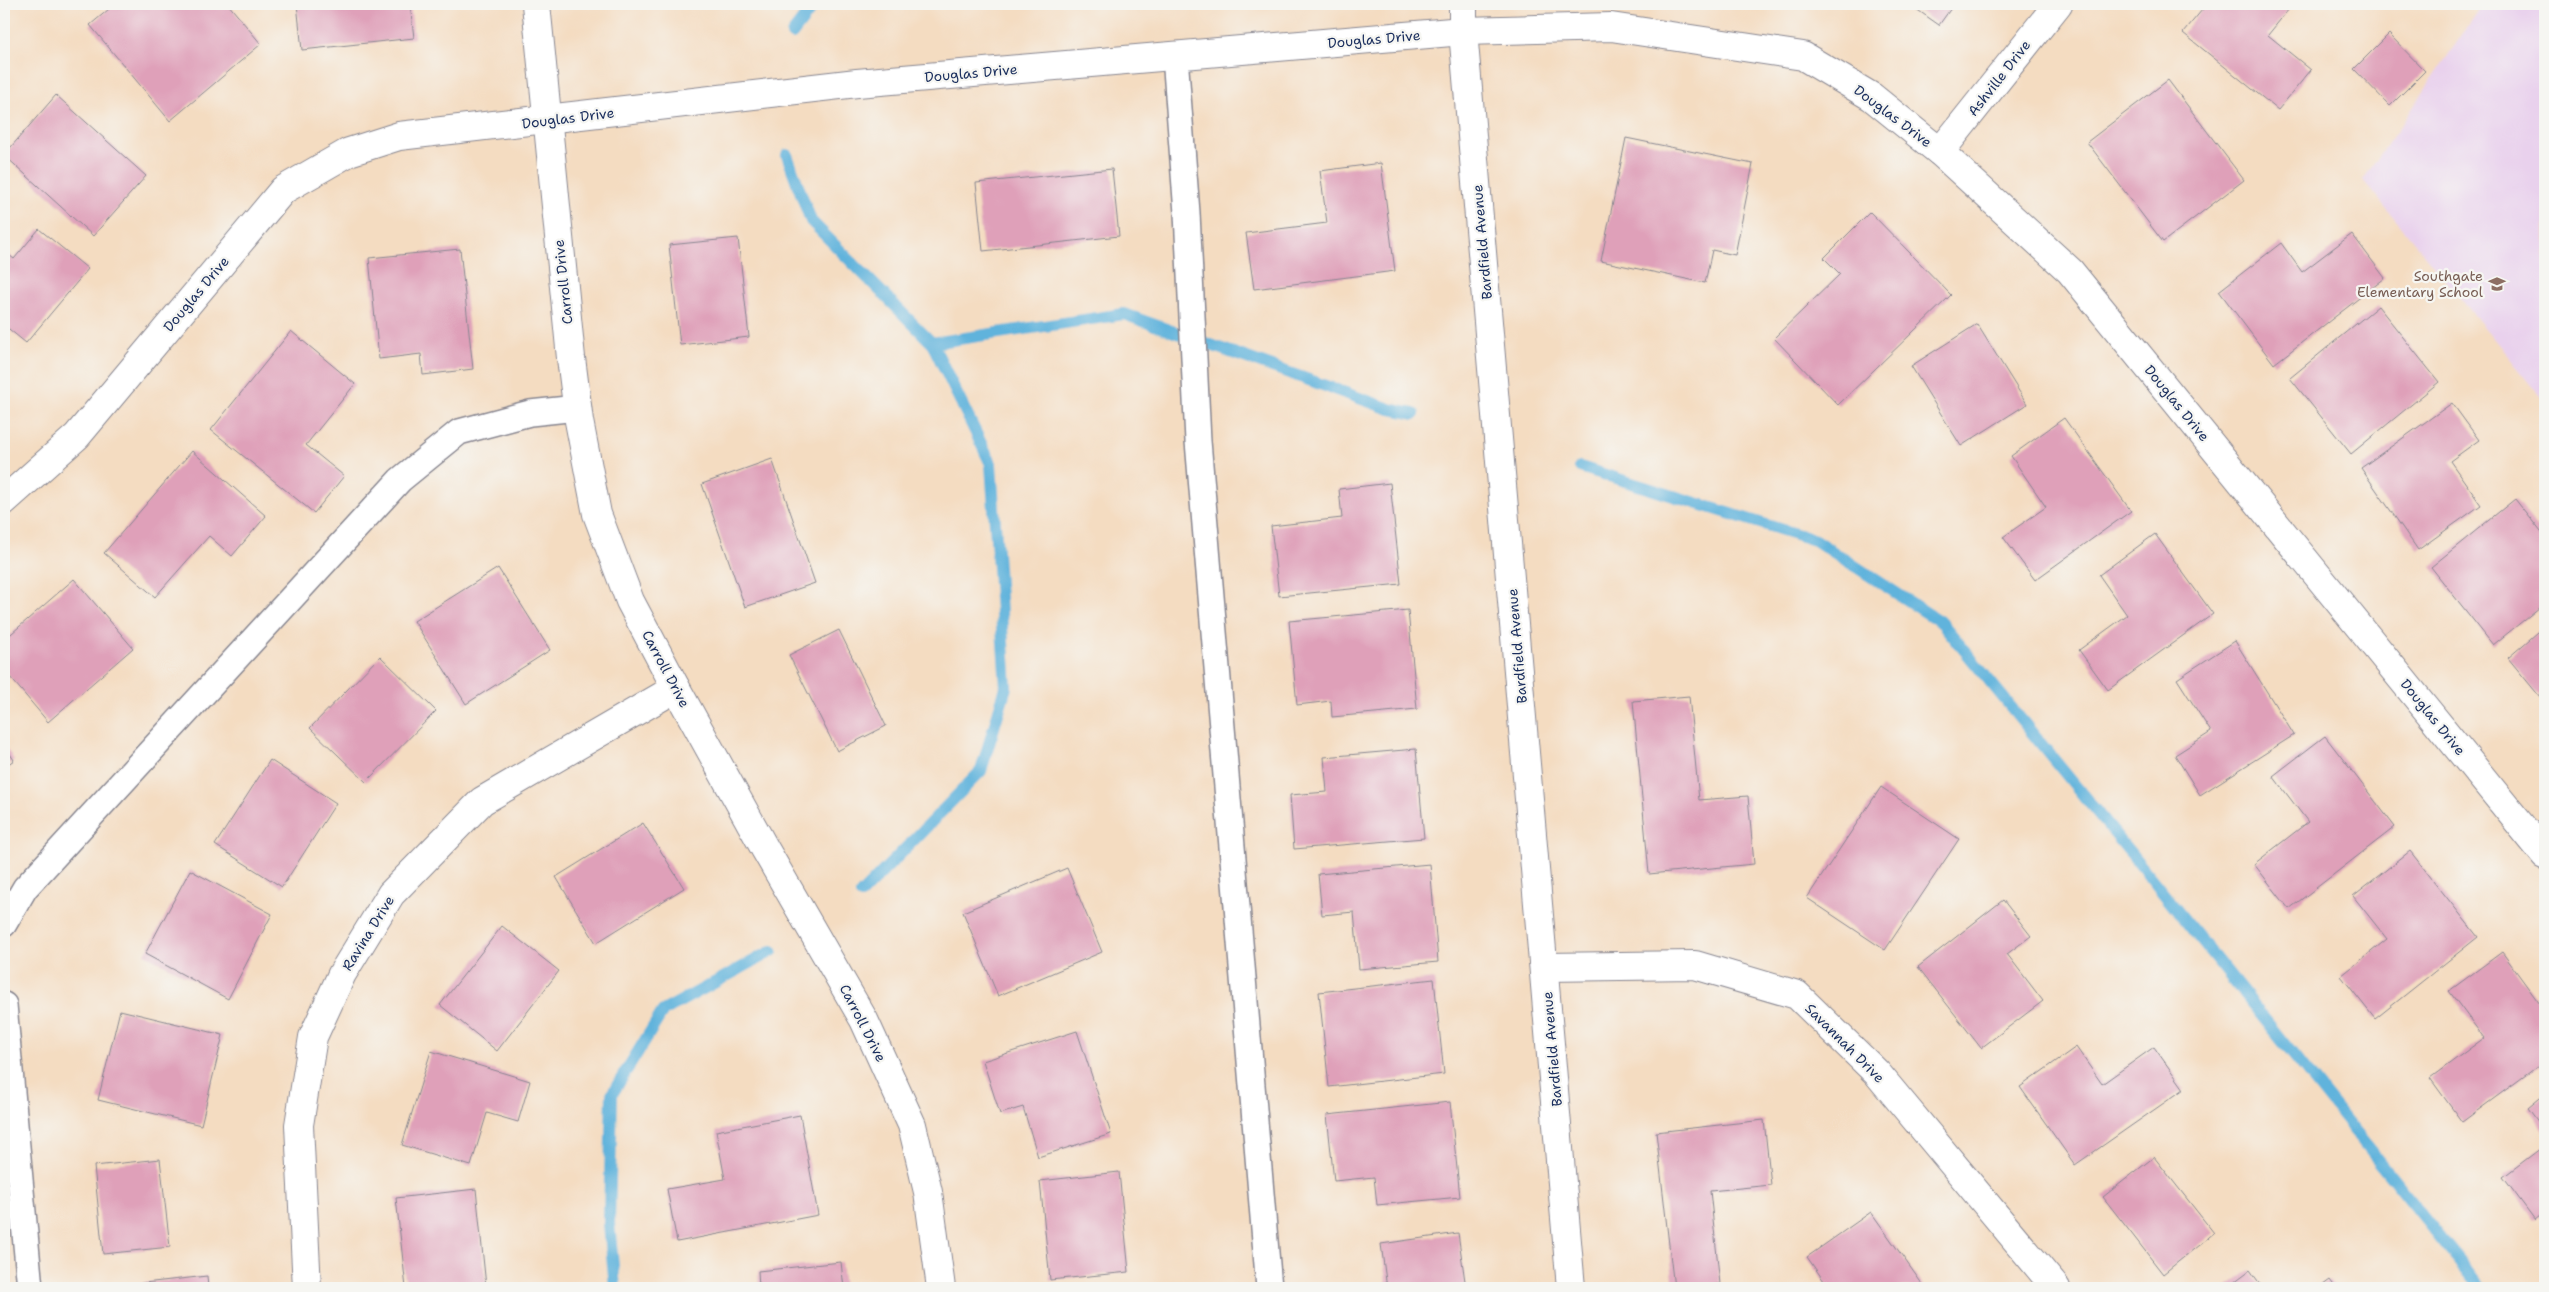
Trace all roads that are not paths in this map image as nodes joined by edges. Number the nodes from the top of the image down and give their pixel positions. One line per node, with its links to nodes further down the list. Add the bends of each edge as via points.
1 (536, 4): 6 (street, Carroll Drive)
2 (1463, 4): 4 (street, Bardfield Avenue)
3 (2058, 4): 7 (street, Ashville Drive)
4 (1463, 31): 5 (street, Douglas Drive); 7 (street, Douglas Drive, via 1611,28 1803,56 1872,97); 13 (street, Bardfield Avenue)
5 (1175, 56): 6 (street, Douglas Drive, via 858,83); 18 (lane, via 1198,441)
6 (547, 120): 8 (street, Carroll Drive); 9 (street, Douglas Drive, via 399,136 349,152 283,190 76,436)
7 (1940, 152): 11 (street, Douglas Drive, via 2070,272)
8 (577, 408): 10 (street, Carroll Drive, via 597,514 630,601); 12 (lane, via 530,413 459,432 400,480 25,888)
9 (4, 501)
10 (676, 688): 16 (street, Ravina Drive, via 482,801 391,894 342,974 313,1037 299,1125); 17 (street, Carroll Drive, via 864,1020 912,1125 928,1192)
11 (2545, 854)
12 (4, 924)
13 (1545, 967): 19 (street, Bardfield Avenue); 20 (street, Savannah Drive, via 1696,965 1797,995 1877,1073)
14 (4, 1005): 15 (lane)
15 (30, 1288)
16 (307, 1288)
17 (942, 1288)
18 (1269, 1288)
19 (1571, 1288)
20 (2056, 1288)

